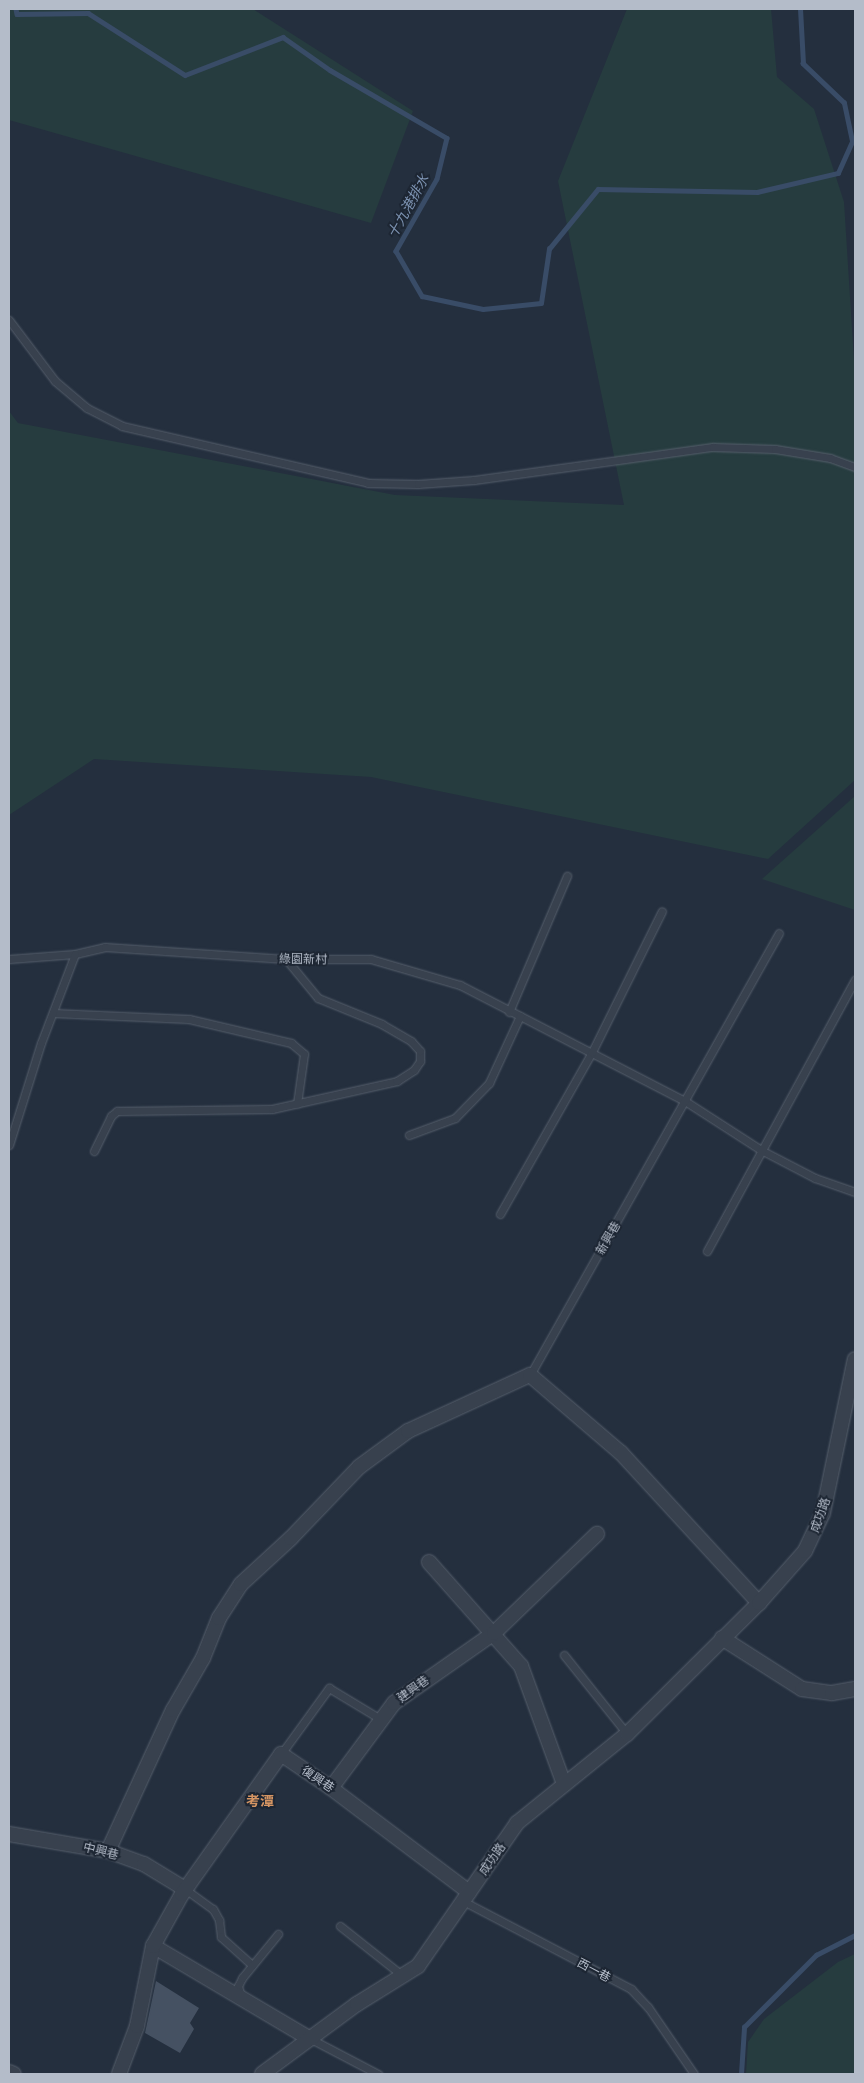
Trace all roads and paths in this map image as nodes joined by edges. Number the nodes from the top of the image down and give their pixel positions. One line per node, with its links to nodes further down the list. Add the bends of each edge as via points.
1 (9, 320): 2 (lane, via 55,381 87,408 122,426 368,483 474,480 713,447 774,450 830,458)
2 (855, 467)
3 (567, 876): 10 (lane)
4 (662, 911): 13 (lane)
5 (779, 934): 14 (lane, 新興巷)
6 (75, 954): 7 (lane, 綠園新村); 8 (lane, 綠園新村, via 105,947); 11 (lane)
7 (9, 959)
8 (286, 959): 10 (lane, 綠園新村, via 371,959 460,985); 15 (lane, via 318,998 382,1024 411,1040 420,1051 420,1062 414,1070 397,1081)
9 (855, 980): 18 (lane)
10 (509, 1012): 12 (lane, 綠園新村)
11 (52, 1013): 15 (lane, via 189,1019 290,1043 304,1054); 17 (lane)
12 (520, 1016): 13 (lane, 綠園新村); 16 (lane, via 489,1083 455,1118)
13 (592, 1052): 14 (lane); 21 (lane)
14 (686, 1101): 18 (lane); 24 (lane, 新興巷)
15 (297, 1104): 19 (lane, via 272,1109 117,1111 111,1116)
16 (409, 1135)
17 (9, 1145)
18 (761, 1150): 20 (lane, via 815,1178); 22 (lane)
19 (94, 1151)
20 (855, 1192)
21 (500, 1214)
22 (706, 1251)
23 (855, 1360): 27 (street, 成功路, via 823,1513 805,1551)
24 (530, 1375): 27 (street, via 620,1453); 38 (street, via 408,1431 359,1467 292,1538 241,1584 219,1618 203,1658 173,1710)
25 (597, 1534): 28 (street, 建興巷)
26 (429, 1562): 28 (street)
27 (759, 1603): 29 (street, 成功路)
28 (494, 1633): 32 (street, 建興巷, via 401,1697); 35 (street, via 521,1666)
29 (722, 1638): 31 (street, via 802,1689 832,1693); 33 (street, 成功路)
30 (564, 1655): 33 (lane)
31 (855, 1690)
32 (382, 1720): 34 (lane, via 329,1688); 36 (street, 建興巷)
33 (627, 1734): 35 (street, 成功路)
34 (281, 1754): 36 (street, 復興巷); 39 (street)
35 (564, 1784): 40 (street, 成功路, via 518,1823)
36 (331, 1788): 40 (street, 復興巷)
37 (9, 1834): 38 (street, 中興巷)
38 (108, 1851): 39 (street, 中興巷, via 144,1864)
39 (185, 1890): 43 (street); 44 (lane, via 213,1909 220,1920 221,1937)
40 (466, 1897): 45 (street, 成功路, via 418,1966); 53 (lane, 西一巷, via 631,1989 648,2007)
41 (340, 1926): 45 (lane)
42 (278, 1934): 44 (lane)
43 (153, 1946): 46 (street); 50 (street, via 137,2026)
44 (252, 1966): 46 (lane, via 238,1986)
45 (403, 1976): 47 (street, 成功路)
46 (246, 2003): 47 (street)
47 (310, 2038): 51 (street, 成功路); 52 (lane)
48 (9, 2072): 49 (street)
49 (14, 2074)
50 (119, 2074)
51 (262, 2074)
52 (378, 2074)
53 (694, 2074)

